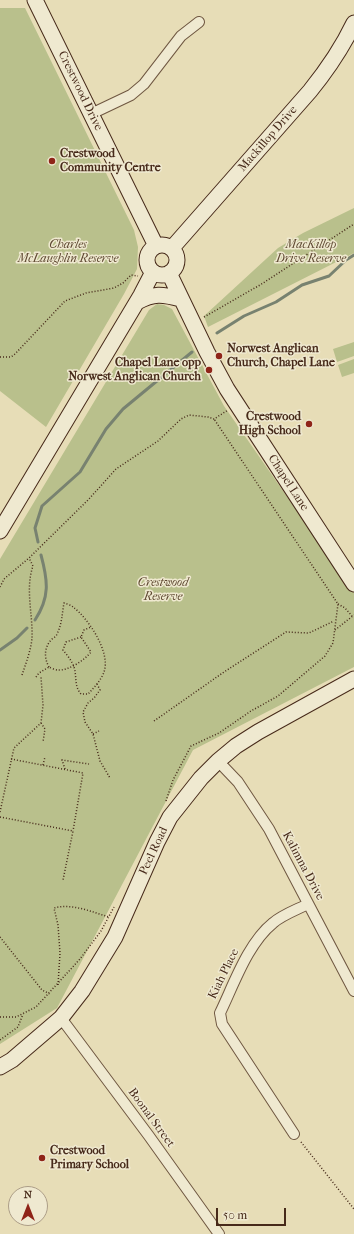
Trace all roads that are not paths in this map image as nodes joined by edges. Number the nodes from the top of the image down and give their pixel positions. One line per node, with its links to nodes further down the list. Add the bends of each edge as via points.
1 (35, 0): 4 (street, Crestwood Drive)
2 (199, 22): 4 (street, via 181,36 144,84 131,95)
3 (354, 23): 6 (street, Mackillop Drive, via 340,50 310,92)
4 (91, 114): 5 (street, Crestwood Drive)
5 (156, 246): 6 (street); 8 (street, via 147,258)
6 (172, 248): 7 (street, via 177,263)
7 (169, 273): 8 (street); 9 (street, Chapel Lane)
8 (151, 276): 10 (street)
9 (181, 299): 10 (street, via 163,294); 12 (street, Chapel Lane, via 237,404)
10 (136, 302): 11 (street)
11 (0, 531)
12 (354, 584)
13 (353, 682): 14 (street, Peel Road, via 258,732)
14 (218, 761): 15 (street, Kalimna Drive, via 238,782 258,811); 17 (street, Peel Road, via 170,817 115,937 82,991)
15 (308, 904): 16 (street, Kalimna Drive); 19 (street, Kiah Place, via 274,922 262,932 252,946 220,1013 222,1024)
16 (354, 991)
17 (61, 1018): 18 (street, Peel Road, via 12,1060); 20 (street, Boonal Street)
18 (0, 1067)
19 (294, 1134)
20 (219, 1234)

